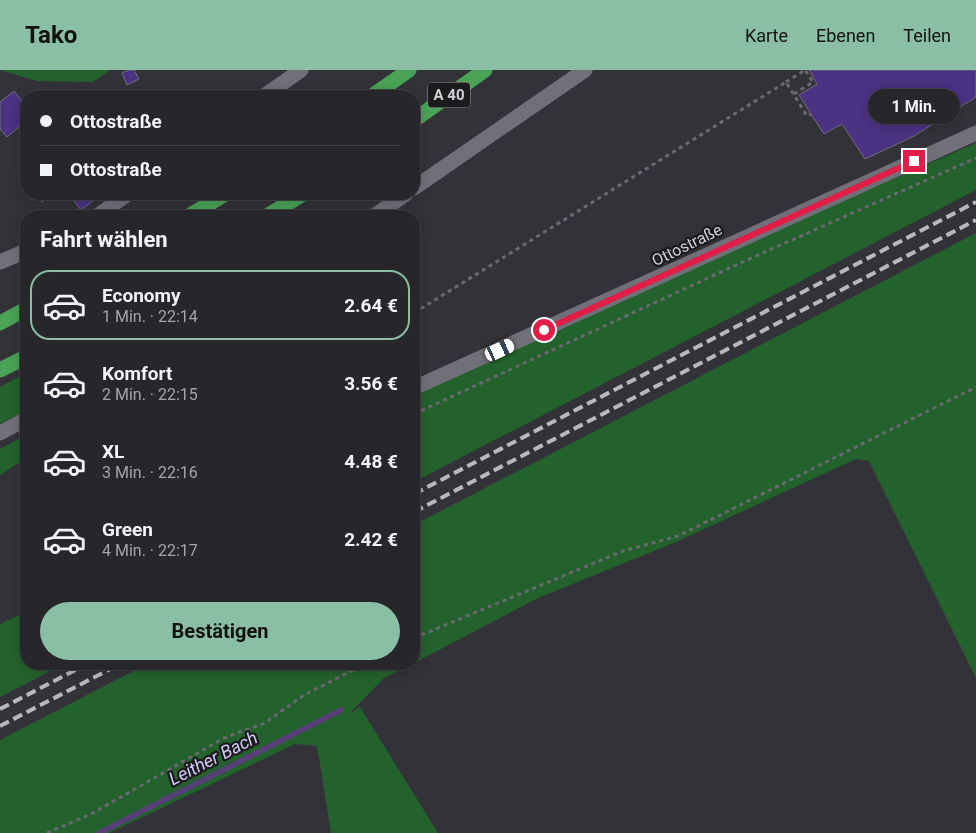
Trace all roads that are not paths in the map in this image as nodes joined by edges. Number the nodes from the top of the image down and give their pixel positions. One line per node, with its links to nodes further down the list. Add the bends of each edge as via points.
1 (301, 70): 5 (street)
2 (409, 70): 6 (highway, A 40)
3 (485, 70): 7 (highway, A 40)
4 (586, 70): 9 (street)
5 (273, 90)
6 (381, 90)
7 (420, 116)
8 (976, 133): 24 (street, Ottostraße)
9 (420, 184)
10 (120, 200): 14 (street)
11 (215, 200): 15 (highway)
12 (293, 200): 16 (highway)
13 (397, 200): 17 (street)
14 (105, 210)
15 (199, 210)
16 (277, 210)
17 (383, 210)
18 (20, 254): 19 (street)
19 (0, 262)
20 (20, 312): 21 (highway)
21 (0, 323)
22 (20, 359): 23 (highway)
23 (0, 370)
24 (420, 385)
25 (20, 422): 26 (street)
26 (0, 433)

